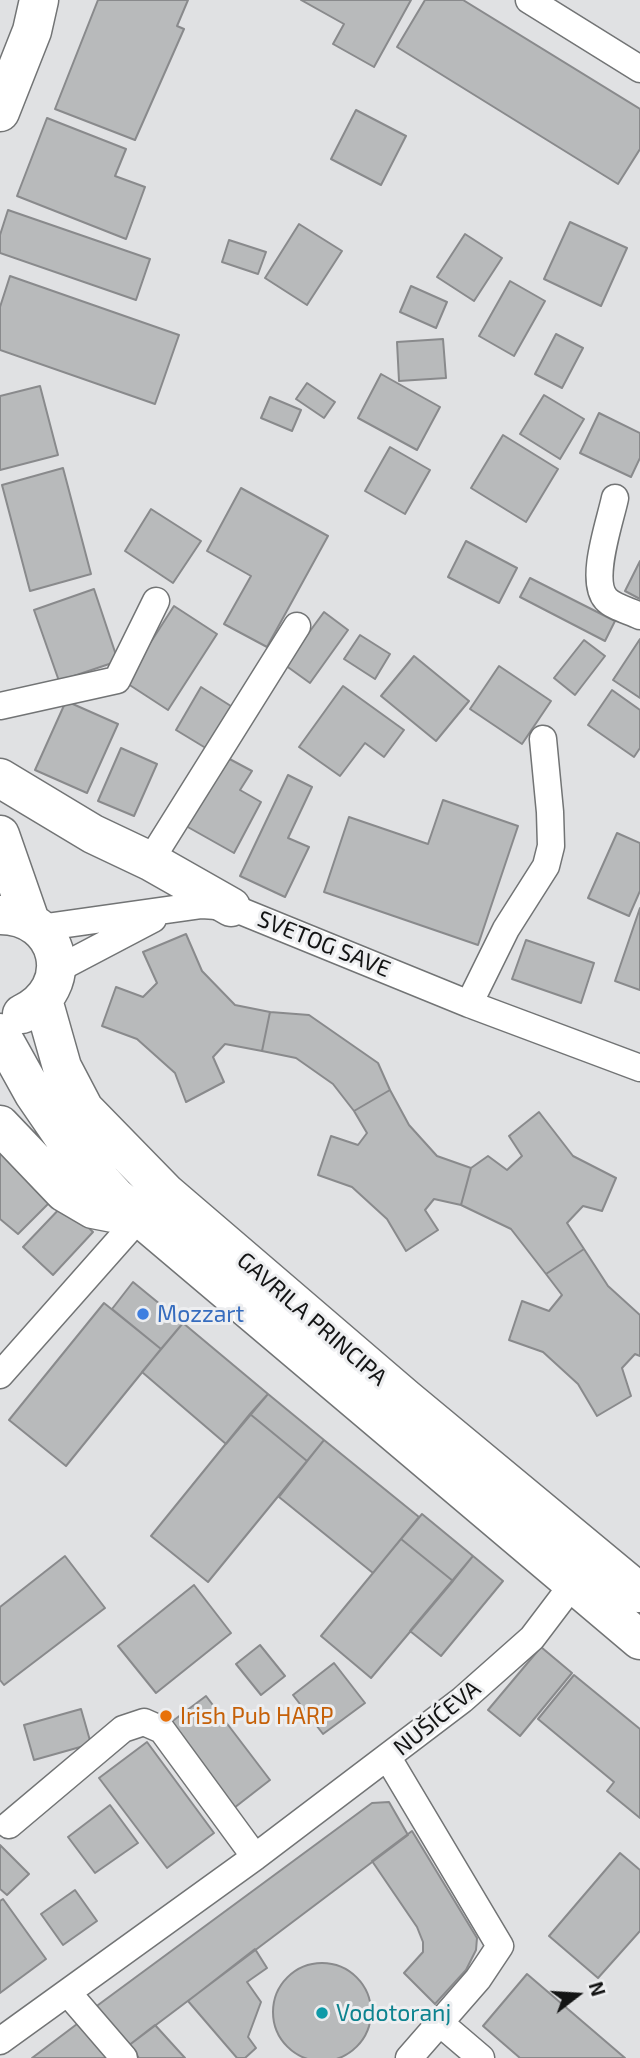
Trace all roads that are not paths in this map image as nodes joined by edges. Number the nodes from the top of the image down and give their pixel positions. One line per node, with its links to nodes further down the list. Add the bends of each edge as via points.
1 (39, 0): 4 (main road, via 32,31)
2 (528, 0): 3 (street)
3 (640, 68)
4 (0, 112)
5 (615, 498): 7 (street, via 599,569 600,588 607,600)
6 (156, 601): 9 (street, via 117,680)
7 (640, 616)
8 (297, 626): 13 (street)
9 (0, 706)
10 (543, 739): 18 (street, via 551,846 546,866 506,929)
11 (0, 778): 13 (main road, via 93,834)
12 (0, 835): 16 (main road, GAVRILA PRINCIPA)
13 (150, 861): 14 (main road)
14 (231, 906): 15 (street, SVETOG SAVE); 18 (street, SVETOG SAVE)
15 (176, 909): 16 (street, SVETOG SAVE); 17 (street, via 129,929)
16 (23, 921): 17 (main road, GAVRILA PRINCIPA, via 52,947)
17 (50, 985): 19 (main road, via 19,1016); 25 (main road, GAVRILA PRINCIPA, via 62,1068 84,1109 166,1193 405,1398)
18 (469, 1004): 21 (street, SVETOG SAVE)
19 (0, 1017)
20 (0, 1033): 23 (main road, GAVRILA PRINCIPA, via 71,1147)
21 (640, 1068)
22 (0, 1125): 23 (main road, via 64,1192 93,1209)
23 (139, 1217): 24 (street); 25 (main road, GAVRILA PRINCIPA, via 218,1285)
24 (0, 1375)
25 (584, 1568): 26 (main road, GAVRILA PRINCIPA); 27 (main road, GAVRILA PRINCIPA); 28 (street, NUŠIĆEVA, via 533,1638)
26 (640, 1593)
27 (640, 1640)
28 (388, 1758): 30 (street, NUŠIĆEVA); 32 (street, via 500,1946)
29 (9, 1825): 30 (street, via 123,1729 144,1722 162,1730)
30 (255, 1857): 31 (street, NUŠIĆEVA)
31 (68, 1993): 33 (street, NUŠIĆEVA); 34 (street)
32 (440, 2023): 35 (street); 36 (street)
33 (0, 2041)
34 (124, 2058)
35 (409, 2058)
36 (481, 2058)

